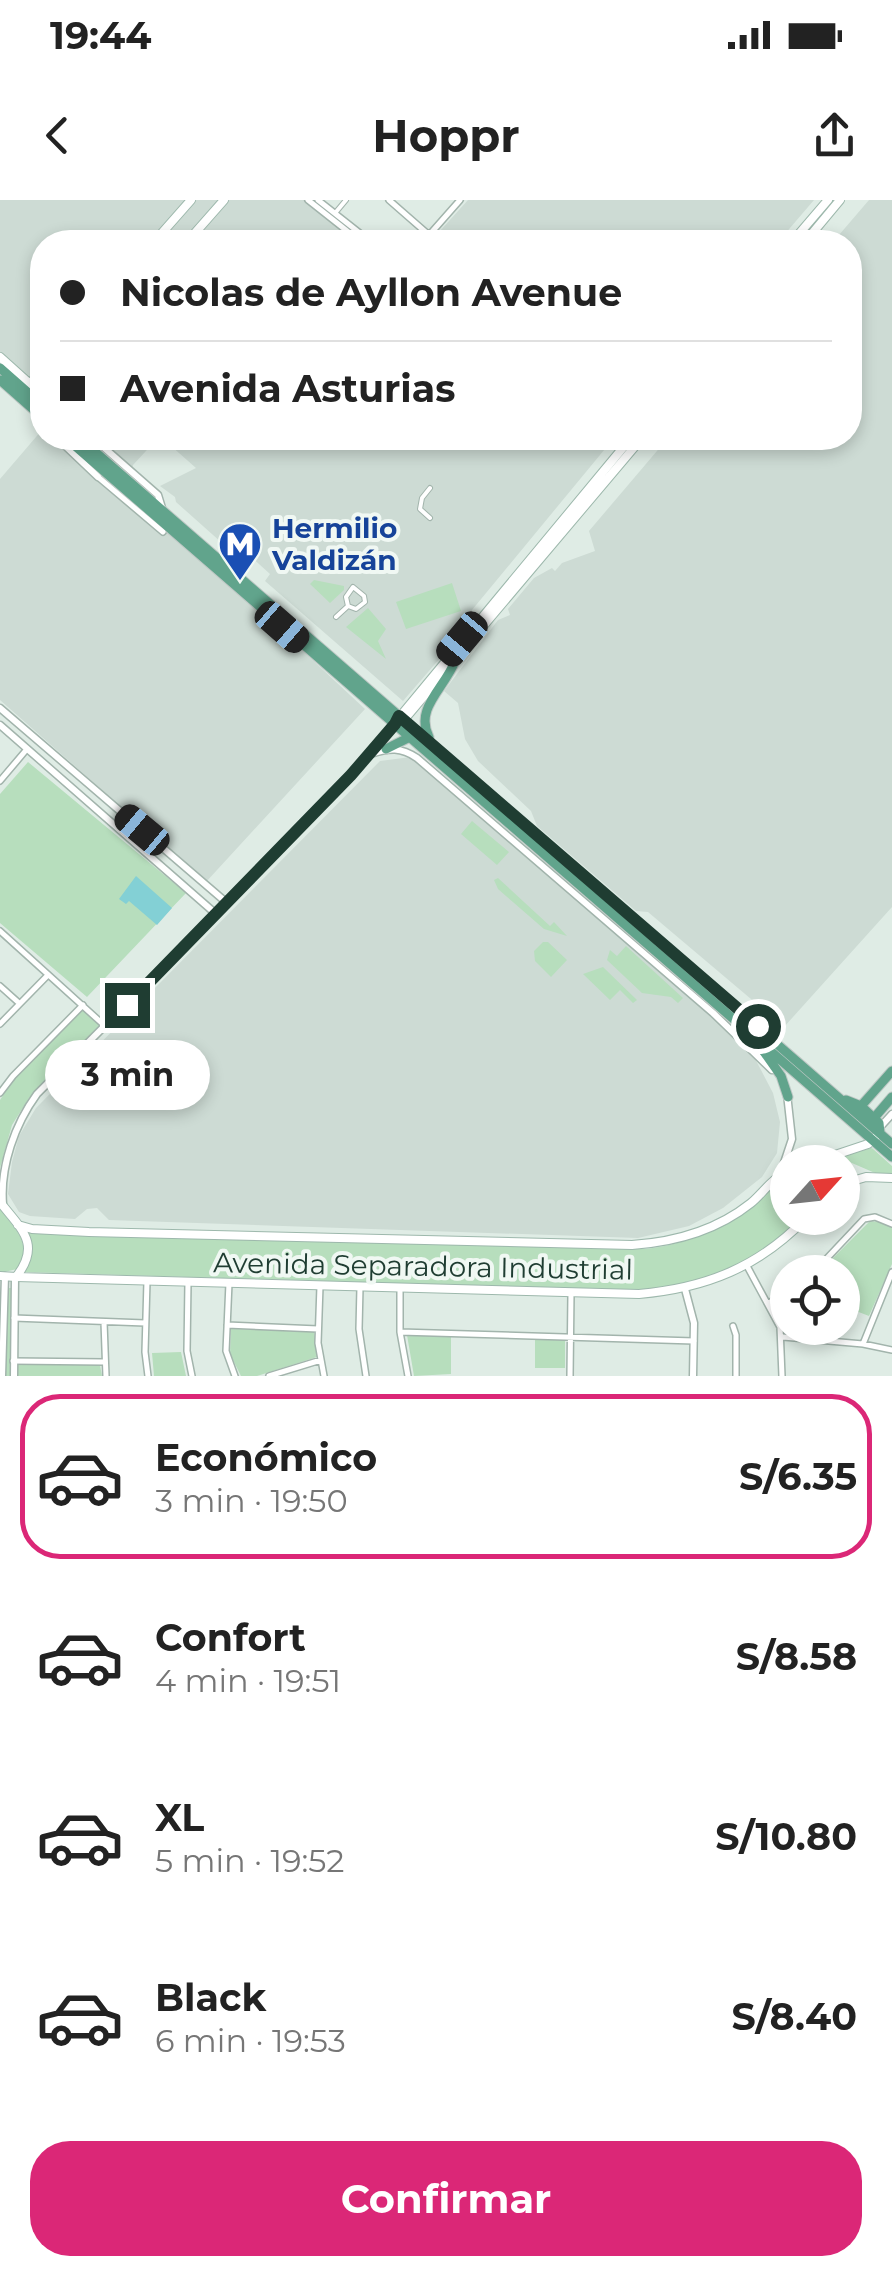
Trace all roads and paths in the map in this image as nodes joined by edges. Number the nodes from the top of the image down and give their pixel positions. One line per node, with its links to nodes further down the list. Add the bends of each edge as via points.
1 (191, 200): 11 (main road)
2 (224, 200): 12 (main road)
3 (308, 200): 13 (street)
4 (318, 200): 10 (street)
5 (346, 200): 10 (street)
6 (389, 200): 15 (street)
7 (828, 200): 17 (main road)
8 (840, 200): 18 (main road)
9 (457, 201): 16 (street)
10 (334, 214): 14 (street)
11 (165, 230)
12 (197, 230)
13 (348, 230)
14 (351, 230)
15 (423, 230)
16 (435, 230)
17 (802, 230)
18 (815, 230)
19 (0, 357): 23 (main road)
20 (0, 368): 23 (main road)
21 (0, 380): 23 (main road)
22 (30, 383): 23 (main road)
23 (24, 390): 24 (main road)
24 (30, 395)
25 (70, 450): 29 (street)
26 (621, 450): 34 (main road)
27 (631, 450): 34 (main road)
28 (95, 451): 31 (main road); 31 (street, via 158,495); 33 (main road)
29 (98, 477): 33 (street)
30 (430, 488): 32 (street, via 420,509)
31 (162, 508): 39 (main road)
32 (430, 518)
33 (166, 529): 39 (main road)
34 (532, 563): 37 (main road); 39 (main road)
35 (348, 606): 35 (street, via 348,590 356,588 365,602); 36 (street)
36 (336, 617)
37 (455, 661): 39 (main road); 43 (main road, via 424,712)
38 (0, 708): 47 (street)
39 (400, 720): 41 (main road); 43 (main road); 45 (street)
40 (0, 725): 42 (street)
41 (410, 737): 44 (main road); 56 (main road)
42 (27, 748): 46 (street); 48 (street)
43 (436, 748): 59 (main road)
44 (386, 749): 45 (street); 61 (street, via 418,758 606,919 767,1064)
45 (370, 754): 47 (street)
46 (0, 781)
47 (227, 903): 48 (street)
48 (216, 914): 55 (street)
49 (0, 931): 50 (street)
50 (48, 975): 52 (street); 53 (street)
51 (0, 986): 52 (street)
52 (18, 1004): 54 (street)
53 (84, 1005): 55 (street); 58 (street)
54 (0, 1024)
55 (106, 1026): 71 (street, via 22,1115)
56 (748, 1031): 61 (main road, via 775,1066); 64 (main road)
57 (892, 1071): 62 (main road)
58 (0, 1094)
59 (839, 1096): 62 (main road); 64 (main road)
60 (892, 1097): 64 (main road)
61 (788, 1098): 66 (street)
62 (861, 1106): 64 (main road)
63 (892, 1114): 64 (street)
64 (878, 1129): 65 (main road); 67 (main road); 68 (main road)
65 (892, 1144)
66 (791, 1145)
67 (850, 1145)
68 (892, 1157)
69 (892, 1178): 70 (main road)
70 (860, 1179)
71 (0, 1180): 73 (street)
72 (770, 1186): 74 (main road, Avenida Separadora Industrial, via 716,1226 649,1244 89,1232)
73 (2, 1204): 74 (main road)
74 (18, 1224): 80 (main road, via 29,1248 26,1262)
75 (892, 1224): 77 (street, via 864,1219)
76 (788, 1235): 78 (main road, Avenida Separadora Industrial)
77 (830, 1255)
78 (747, 1266): 87 (main road, Avenida Separadora Industrial); 89 (street)
79 (892, 1272): 100 (street)
80 (9, 1277): 81 (main road, Avenida Separadora Industrial); 90 (street); 106 (street)
81 (147, 1281): 82 (main road, Avenida Separadora Industrial); 92 (street)
82 (188, 1282): 83 (main road, Avenida Separadora Industrial); 110 (street)
83 (229, 1284): 84 (main road, Avenida Separadora Industrial); 93 (street)
84 (320, 1286): 85 (main road, Avenida Separadora Industrial); 95 (street)
85 (360, 1287): 86 (main road, Avenida Separadora Industrial); 114 (street)
86 (400, 1288): 88 (main road, Avenida Separadora Industrial); 96 (street)
87 (685, 1289): 88 (main road, Avenida Separadora Industrial); 98 (street)
88 (571, 1293): 97 (street)
89 (769, 1302)
90 (14, 1318): 91 (street); 104 (street)
91 (104, 1322): 92 (street); 105 (street)
92 (145, 1323): 109 (street)
93 (227, 1325): 95 (street); 111 (street, via 227,1359)
94 (733, 1326): 118 (street)
95 (318, 1329): 103 (street)
96 (400, 1332): 97 (street); 115 (street)
97 (570, 1336): 98 (street); 116 (street)
98 (694, 1340): 117 (street)
99 (860, 1344): 100 (street)
100 (864, 1344): 102 (street)
101 (783, 1345): 119 (street)
102 (892, 1350)
103 (320, 1360): 112 (street); 113 (street)
104 (14, 1361): 105 (street); 107 (street)
105 (104, 1362): 108 (street)
106 (2, 1376)
107 (14, 1376)
108 (106, 1376)
109 (148, 1376)
110 (192, 1376)
111 (236, 1376)
112 (269, 1376)
113 (324, 1376)
114 (366, 1376)
115 (408, 1376)
116 (570, 1376)
117 (693, 1376)
118 (736, 1376)
119 (782, 1376)

